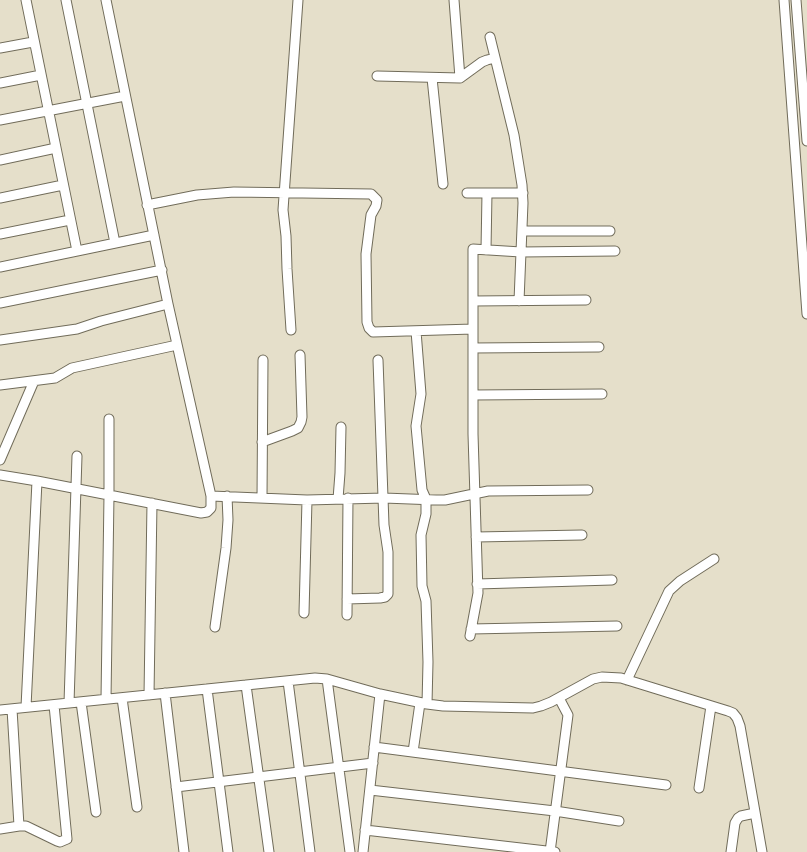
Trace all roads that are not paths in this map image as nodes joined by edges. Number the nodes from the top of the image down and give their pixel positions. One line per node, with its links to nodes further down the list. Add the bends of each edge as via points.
1 (26, 0): 9 (street)
2 (66, 0): 19 (street)
3 (106, 0): 18 (street)
4 (298, 0): 29 (street)
5 (454, 0): 15 (street)
6 (784, 0): 23 (street)
7 (796, 0): 17 (street)
8 (490, 37): 11 (street)
9 (33, 42): 10 (street); 12 (street)
10 (0, 48)
11 (495, 58): 15 (street, via 482,62); 32 (street, via 514,135)
12 (41, 75): 16 (street); 20 (street)
13 (377, 76): 14 (street)
14 (432, 78): 15 (street); 27 (street)
15 (460, 78)
16 (0, 83)
17 (805, 89): 22 (street)
18 (125, 96): 19 (street); 34 (street)
19 (86, 103): 20 (street); 40 (street)
20 (49, 111): 21 (street); 25 (street)
21 (0, 120)
22 (806, 134): 23 (street); 24 (street)
23 (794, 136): 47 (street)
24 (807, 141)
25 (56, 148): 26 (street); 28 (street)
26 (0, 160)
27 (443, 184)
28 (64, 185): 33 (street); 35 (street)
29 (285, 193): 34 (street, via 234,192); 55 (street, via 283,210); 56 (street, via 374,196 377,200 371,216 366,254 367,322 374,332)
30 (467, 193): 31 (street)
31 (487, 193): 32 (street); 41 (street)
32 (523, 193): 36 (street)
33 (0, 198)
34 (148, 205): 39 (street)
35 (70, 220): 38 (street); 42 (street)
36 (522, 231): 37 (street); 44 (street)
37 (610, 231)
38 (0, 234)
39 (154, 235): 40 (street); 46 (street)
40 (115, 243): 42 (street)
41 (486, 250): 44 (street); 49 (street, via 474,249)
42 (77, 251): 45 (street)
43 (615, 251): 44 (street)
44 (521, 252): 50 (street)
45 (0, 267)
46 (162, 270): 51 (street); 52 (street)
47 (805, 272): 53 (street)
48 (586, 300): 50 (street)
49 (473, 301): 50 (street); 54 (street)
50 (519, 301)
51 (0, 303)
52 (168, 304): 57 (street, via 77,329); 58 (street)
53 (807, 314)
54 (473, 329): 56 (street); 60 (street)
55 (291, 330)
56 (416, 330): 85 (street, via 421,394 416,426 422,490)
57 (0, 340)
58 (177, 345): 64 (street, via 72,368 55,378); 79 (street)
59 (599, 347): 60 (street)
60 (473, 348): 67 (street)
61 (300, 355): 70 (street, via 301,422 298,428)
62 (262, 360): 70 (street)
63 (378, 360): 83 (street)
64 (34, 381): 65 (street); 72 (street)
65 (0, 384)
66 (602, 394): 67 (street)
67 (473, 395): 77 (street)
68 (109, 419): 78 (street)
69 (341, 427): 84 (street)
70 (262, 442): 81 (street)
71 (77, 456): 75 (street)
72 (0, 460)
73 (0, 475): 74 (street)
74 (37, 481): 75 (street); 114 (street)
75 (76, 489): 78 (street); 110 (street)
76 (588, 490): 77 (street)
77 (474, 493): 85 (street, via 445,500); 89 (street)
78 (109, 495): 87 (street); 108 (street)
79 (211, 496): 80 (street); 87 (street, via 211,508 201,513)
80 (227, 496): 81 (street); 97 (street, via 226,548)
81 (262, 498): 86 (street)
82 (348, 498): 83 (street); 84 (street); 93 (street)
83 (384, 498): 85 (street); 93 (street, via 388,594 380,598)
84 (338, 499): 86 (street)
85 (426, 499): 111 (street, via 426,514 421,536 428,662)
86 (307, 500): 94 (street)
87 (152, 503): 105 (street)
88 (582, 535): 89 (street)
89 (476, 537): 92 (street)
90 (714, 559): 100 (street, via 669,590)
91 (612, 580): 92 (street)
92 (477, 584): 96 (street, via 478,593 470,633)
93 (347, 599): 95 (street)
94 (304, 613)
95 (347, 616)
96 (617, 626)
97 (214, 627)
98 (327, 679): 99 (street); 104 (street); 120 (street)
99 (288, 680): 101 (street); 122 (street)
100 (627, 680): 107 (street, via 610,677 593,679); 113 (street)
101 (246, 685): 102 (street); 123 (street)
102 (207, 689): 103 (street); 124 (street)
103 (165, 693): 105 (street); 126 (street)
104 (380, 694): 111 (street); 117 (street)
105 (149, 695): 106 (street)
106 (122, 698): 108 (street); 129 (street)
107 (559, 698): 111 (street, via 533,708); 121 (street, via 568,715)
108 (106, 699): 109 (street)
109 (81, 702): 110 (street); 131 (street)
110 (69, 703): 112 (street)
111 (423, 704): 118 (street)
112 (54, 705): 114 (street); 134 (street, via 67,839 60,842 26,826)
113 (711, 706): 127 (street); 132 (street, via 737,718)
114 (26, 708): 115 (street)
115 (12, 709): 116 (street); 134 (street)
116 (0, 710)
117 (374, 747): 118 (street); 119 (street)
118 (413, 752): 121 (street)
119 (373, 763): 120 (street); 128 (street)
120 (339, 767): 122 (street); 141 (street)
121 (560, 770): 125 (street); 130 (street)
122 (300, 772): 123 (street); 140 (street)
123 (259, 777): 124 (street); 139 (street)
124 (219, 782): 126 (street); 138 (street)
125 (666, 784)
126 (176, 787): 137 (street)
127 (699, 788)
128 (370, 790): 130 (street); 136 (street)
129 (137, 807)
130 (555, 811): 133 (street); 143 (street)
131 (96, 812)
132 (755, 813): 144 (street, via 738,818); 145 (street)
133 (619, 821)
134 (19, 826): 135 (street)
135 (0, 829)
136 (365, 830): 142 (street); 143 (street)
137 (184, 852)
138 (228, 852)
139 (269, 852)
140 (310, 852)
141 (350, 852)
142 (363, 852)
143 (552, 852)
144 (731, 852)
145 (762, 852)

